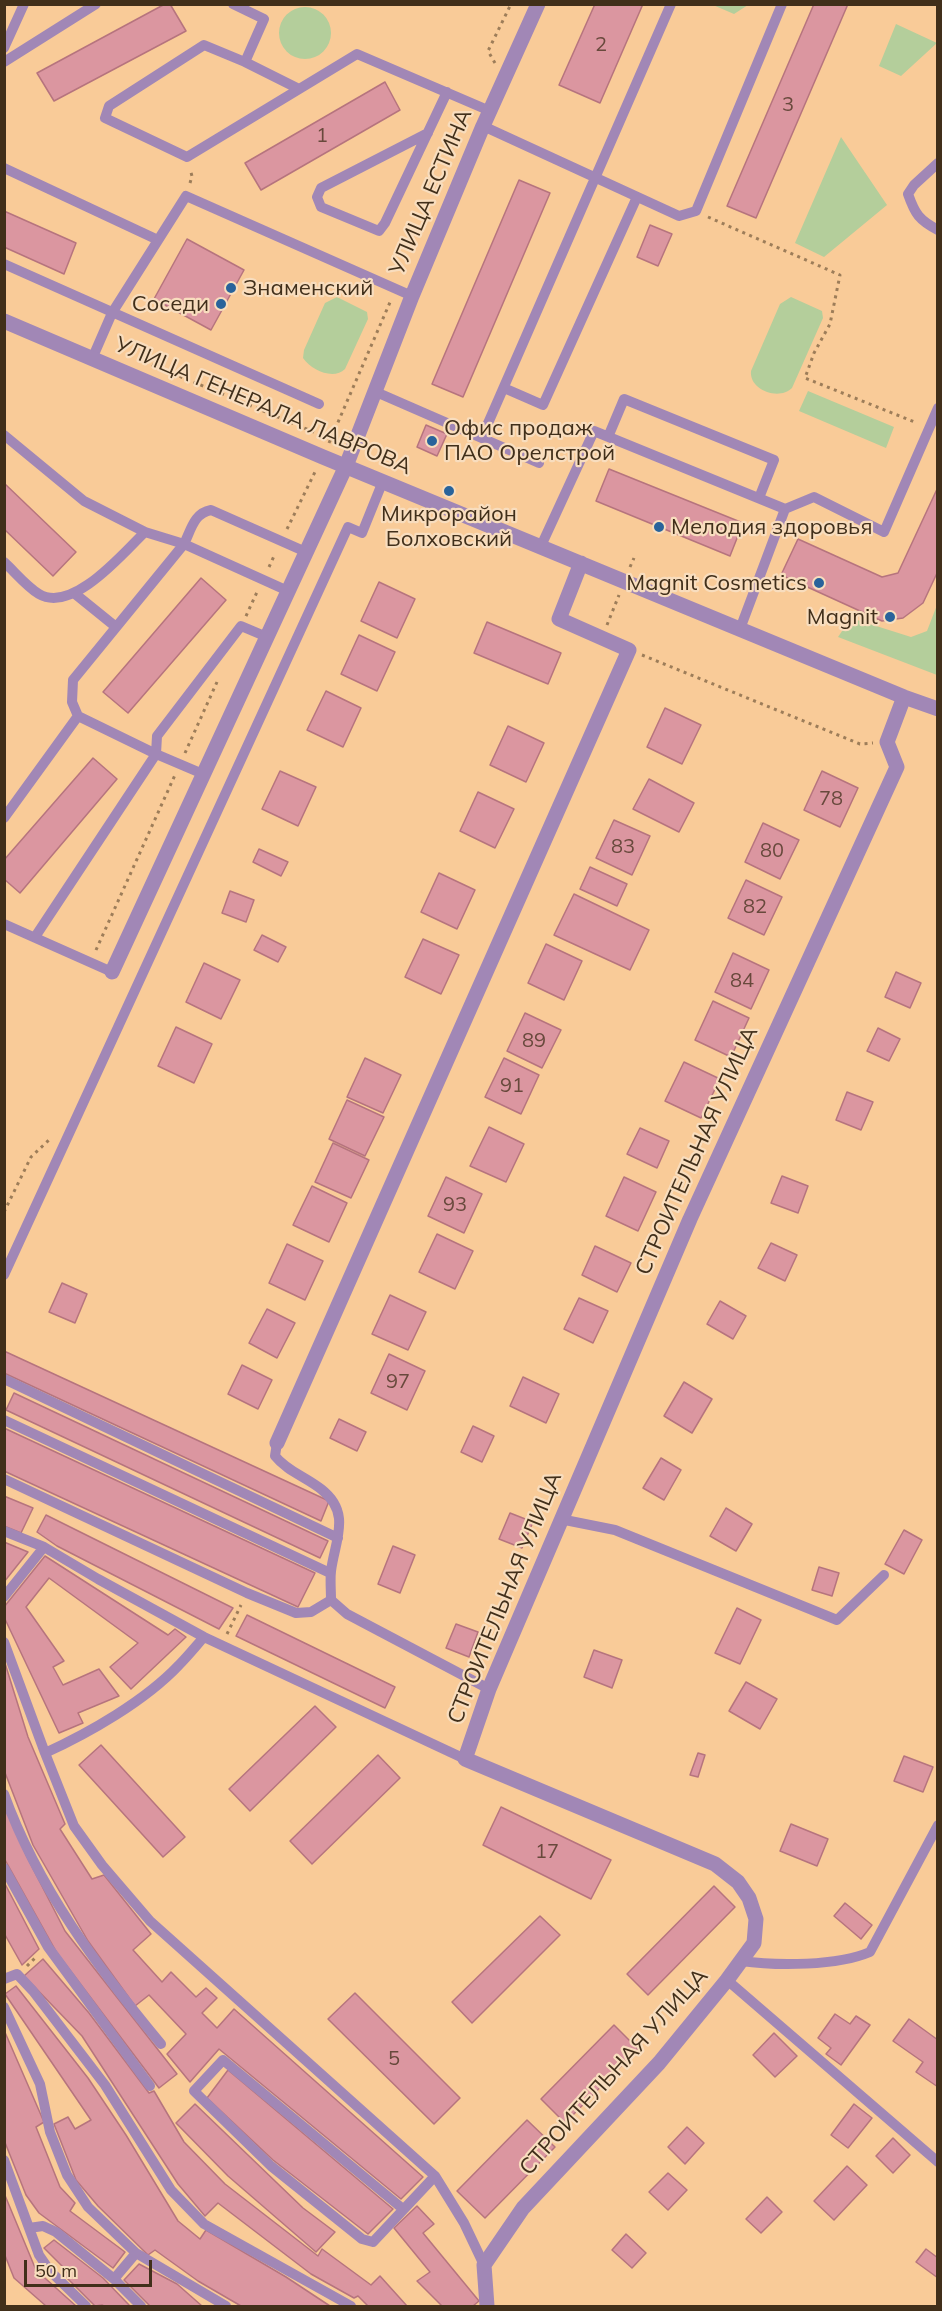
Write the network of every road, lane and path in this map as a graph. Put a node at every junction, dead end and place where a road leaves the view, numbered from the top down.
1 (24, 4) edge
2 (96, 4) edge
3 (233, 4) edge
4 (511, 4) edge
5 (538, 4) edge
6 (671, 4) edge
7 (782, 4) edge
8 (4, 48) edge
9 (4, 62) edge
10 (244, 63) junction
11 (495, 63) dead end
12 (299, 89) junction
13 (447, 92) junction
14 (490, 111) junction
15 (483, 126) junction
16 (428, 133) junction
17 (187, 157) junction
18 (938, 163) edge
19 (4, 168) edge
20 (594, 177) junction
21 (186, 196) junction
22 (637, 197) junction
23 (696, 211) junction
24 (938, 230) edge
25 (158, 240) junction
26 (4, 264) edge
27 (396, 289) junction
28 (412, 296) junction
29 (112, 313) junction
30 (4, 321) edge
31 (92, 359) junction
32 (143, 361) dead end
33 (504, 388) junction
34 (376, 392) junction
35 (319, 404) dead end
36 (938, 408) edge
37 (929, 429) junction
38 (4, 435) edge
39 (482, 437) junction
40 (608, 437) junction
41 (331, 440) junction
42 (353, 446) junction
43 (322, 456) junction
44 (539, 463) dead end
45 (346, 466) junction
46 (383, 482) junction
47 (759, 498) junction
48 (785, 509) junction
49 (145, 532) junction
50 (281, 540) junction
51 (184, 544) junction
52 (541, 546) junction
53 (306, 552) junction
54 (634, 558) dead end
55 (4, 562) edge
56 (581, 563) junction
57 (263, 580) junction
58 (625, 581) junction
59 (288, 591) junction
60 (74, 593) junction
61 (242, 626) junction
62 (116, 627) junction
63 (740, 629) junction
64 (267, 637) junction
65 (602, 638) junction
66 (629, 650) junction
67 (218, 679) dead end
68 (904, 697) junction
69 (938, 709) edge
70 (78, 716) junction
71 (887, 742) junction
72 (156, 754) junction
73 (180, 764) junction
74 (203, 774) junction
75 (6, 813) edge
76 (4, 924) edge
77 (35, 938) junction
78 (91, 962) junction
79 (112, 972) joint
80 (71, 1130) junction
81 (4, 1212) edge
82 (4, 1275) edge
83 (4, 1379) edge
84 (4, 1420) edge
85 (277, 1443) joint
86 (4, 1479) edge
87 (561, 1519) junction
88 (4, 1531) edge
89 (338, 1538) junction
90 (44, 1547) junction
91 (330, 1573) junction
92 (884, 1575) dead end
93 (247, 1593) junction
94 (4, 1597) edge
95 (331, 1600) junction
96 (204, 1637) junction
97 (4, 1642) edge
98 (222, 1645) junction
99 (489, 1689) junction
100 (45, 1753) junction
101 (465, 1759) junction
102 (4, 1794) edge
103 (938, 1825) edge
104 (4, 1868) edge
105 (48, 1947) junction
106 (741, 1961) junction
107 (16, 1974) junction
108 (4, 1980) edge
109 (727, 1980) junction
110 (4, 2007) edge
111 (161, 2044) dead end
112 (150, 2086) dead end
113 (4, 2160) edge
114 (938, 2162) edge
115 (435, 2176) junction
116 (404, 2209) junction
117 (29, 2228) junction
118 (136, 2253) junction
119 (484, 2265) junction
120 (114, 2279) junction
121 (86, 2307) edge
122 (141, 2307) edge
123 (226, 2307) edge
124 (351, 2307) edge
125 (487, 2307) edge

1 - 8 lane
2 - 9 lane
3 - 10 lane
4 - 11 path
5 - 14 street, УЛИЦА ЕСТИНА
6 - 20 lane
7 - 23 lane
10 - 12 lane
10 - 17 lane
12 - 13 lane
12 - 17 lane
13 - 14 lane
13 - 16 lane
14 - 15 street, УЛИЦА ЕСТИНА
15 - 20 lane
15 - 28 street, УЛИЦА ЕСТИНА
16 - 16 lane
17 - 21 path
18 - 24 lane
19 - 25 lane
20 - 22 lane
20 - 33 lane
21 - 25 lane
21 - 27 lane
22 - 23 lane
22 - 33 lane
23 - 37 path
25 - 29 lane
26 - 29 lane
27 - 28 lane
27 - 41 path
28 - 34 street, УЛИЦА ЕСТИНА
29 - 31 lane
29 - 35 lane
30 - 31 street, УЛИЦА ГЕНЕРАЛА ЛАВРОВА
31 - 43 street, УЛИЦА ГЕНЕРАЛА ЛАВРОВА
32 - 41 path
33 - 39 lane
34 - 39 lane
34 - 42 street, УЛИЦА ЕСТИНА
36 - 37 lane
37 - 48 lane
38 - 49 lane
39 - 44 lane
40 - 47 lane
40 - 47 lane
40 - 52 lane
41 - 42 path
41 - 43 path
42 - 45 street, УЛИЦА ЕСТИНА
43 - 45 street, УЛИЦА ГЕНЕРАЛА ЛАВРОВА
43 - 50 path
45 - 46 street, УЛИЦА ГЕНЕРАЛА ЛАВРОВА
45 - 53 street, УЛИЦА ЕСТИНА
46 - 52 street, УЛИЦА ГЕНЕРАЛА ЛАВРОВА
46 - 80 lane
47 - 48 lane
48 - 63 lane
49 - 51 lane
49 - 60 lane
50 - 51 lane
50 - 53 lane
50 - 57 path
51 - 57 lane
51 - 62 lane
52 - 56 street, УЛИЦА ГЕНЕРАЛА ЛАВРОВА
53 - 59 street, УЛИЦА ЕСТИНА
54 - 58 path
55 - 60 lane
56 - 58 street, УЛИЦА ГЕНЕРАЛА ЛАВРОВА
56 - 65 street
57 - 59 lane
57 - 61 path
58 - 63 street, УЛИЦА ГЕНЕРАЛА ЛАВРОВА
58 - 65 path
59 - 64 street, УЛИЦА ЕСТИНА
60 - 62 lane
61 - 64 lane
61 - 72 lane
62 - 70 lane
63 - 68 street, УЛИЦА ГЕНЕРАЛА ЛАВРОВА
64 - 74 street, УЛИЦА ЕСТИНА
65 - 66 street
66 - 71 path
66 - 85 street
67 - 73 path
68 - 69 street, УЛИЦА ГЕНЕРАЛА ЛАВРОВА
68 - 71 street
70 - 72 lane
70 - 75 lane
71 - 87 street, СТРОИТЕЛЬНАЯ УЛИЦА
72 - 73 lane
72 - 77 lane
73 - 74 lane
73 - 78 path
74 - 79 street, УЛИЦА ЕСТИНА
76 - 77 lane
77 - 78 lane
78 - 79 lane
80 - 81 path
80 - 82 lane
83 - 89 lane
84 - 91 lane
85 - 89 lane
86 - 93 lane
87 - 92 lane
87 - 99 street, СТРОИТЕЛЬНАЯ УЛИЦА
88 - 90 lane
89 - 91 lane
90 - 94 lane
90 - 96 lane
91 - 95 lane
93 - 95 lane
93 - 98 path
95 - 99 lane
96 - 98 lane
96 - 100 lane
97 - 100 lane
98 - 101 lane
99 - 101 street, СТРОИТЕЛЬНАЯ УЛИЦА
100 - 115 lane
101 - 106 street, СТРОИТЕЛЬНАЯ УЛИЦА
102 - 111 lane
103 - 106 lane
104 - 105 lane
105 - 107 path
105 - 112 lane
106 - 109 street, СТРОИТЕЛЬНАЯ УЛИЦА
107 - 108 lane
107 - 124 lane
109 - 114 lane
109 - 119 street, СТРОИТЕЛЬНАЯ УЛИЦА
110 - 118 lane
113 - 117 lane
115 - 116 lane
115 - 119 lane
116 - 116 lane
117 - 120 lane
117 - 121 lane
118 - 120 lane
118 - 123 lane
119 - 125 street
120 - 122 lane

